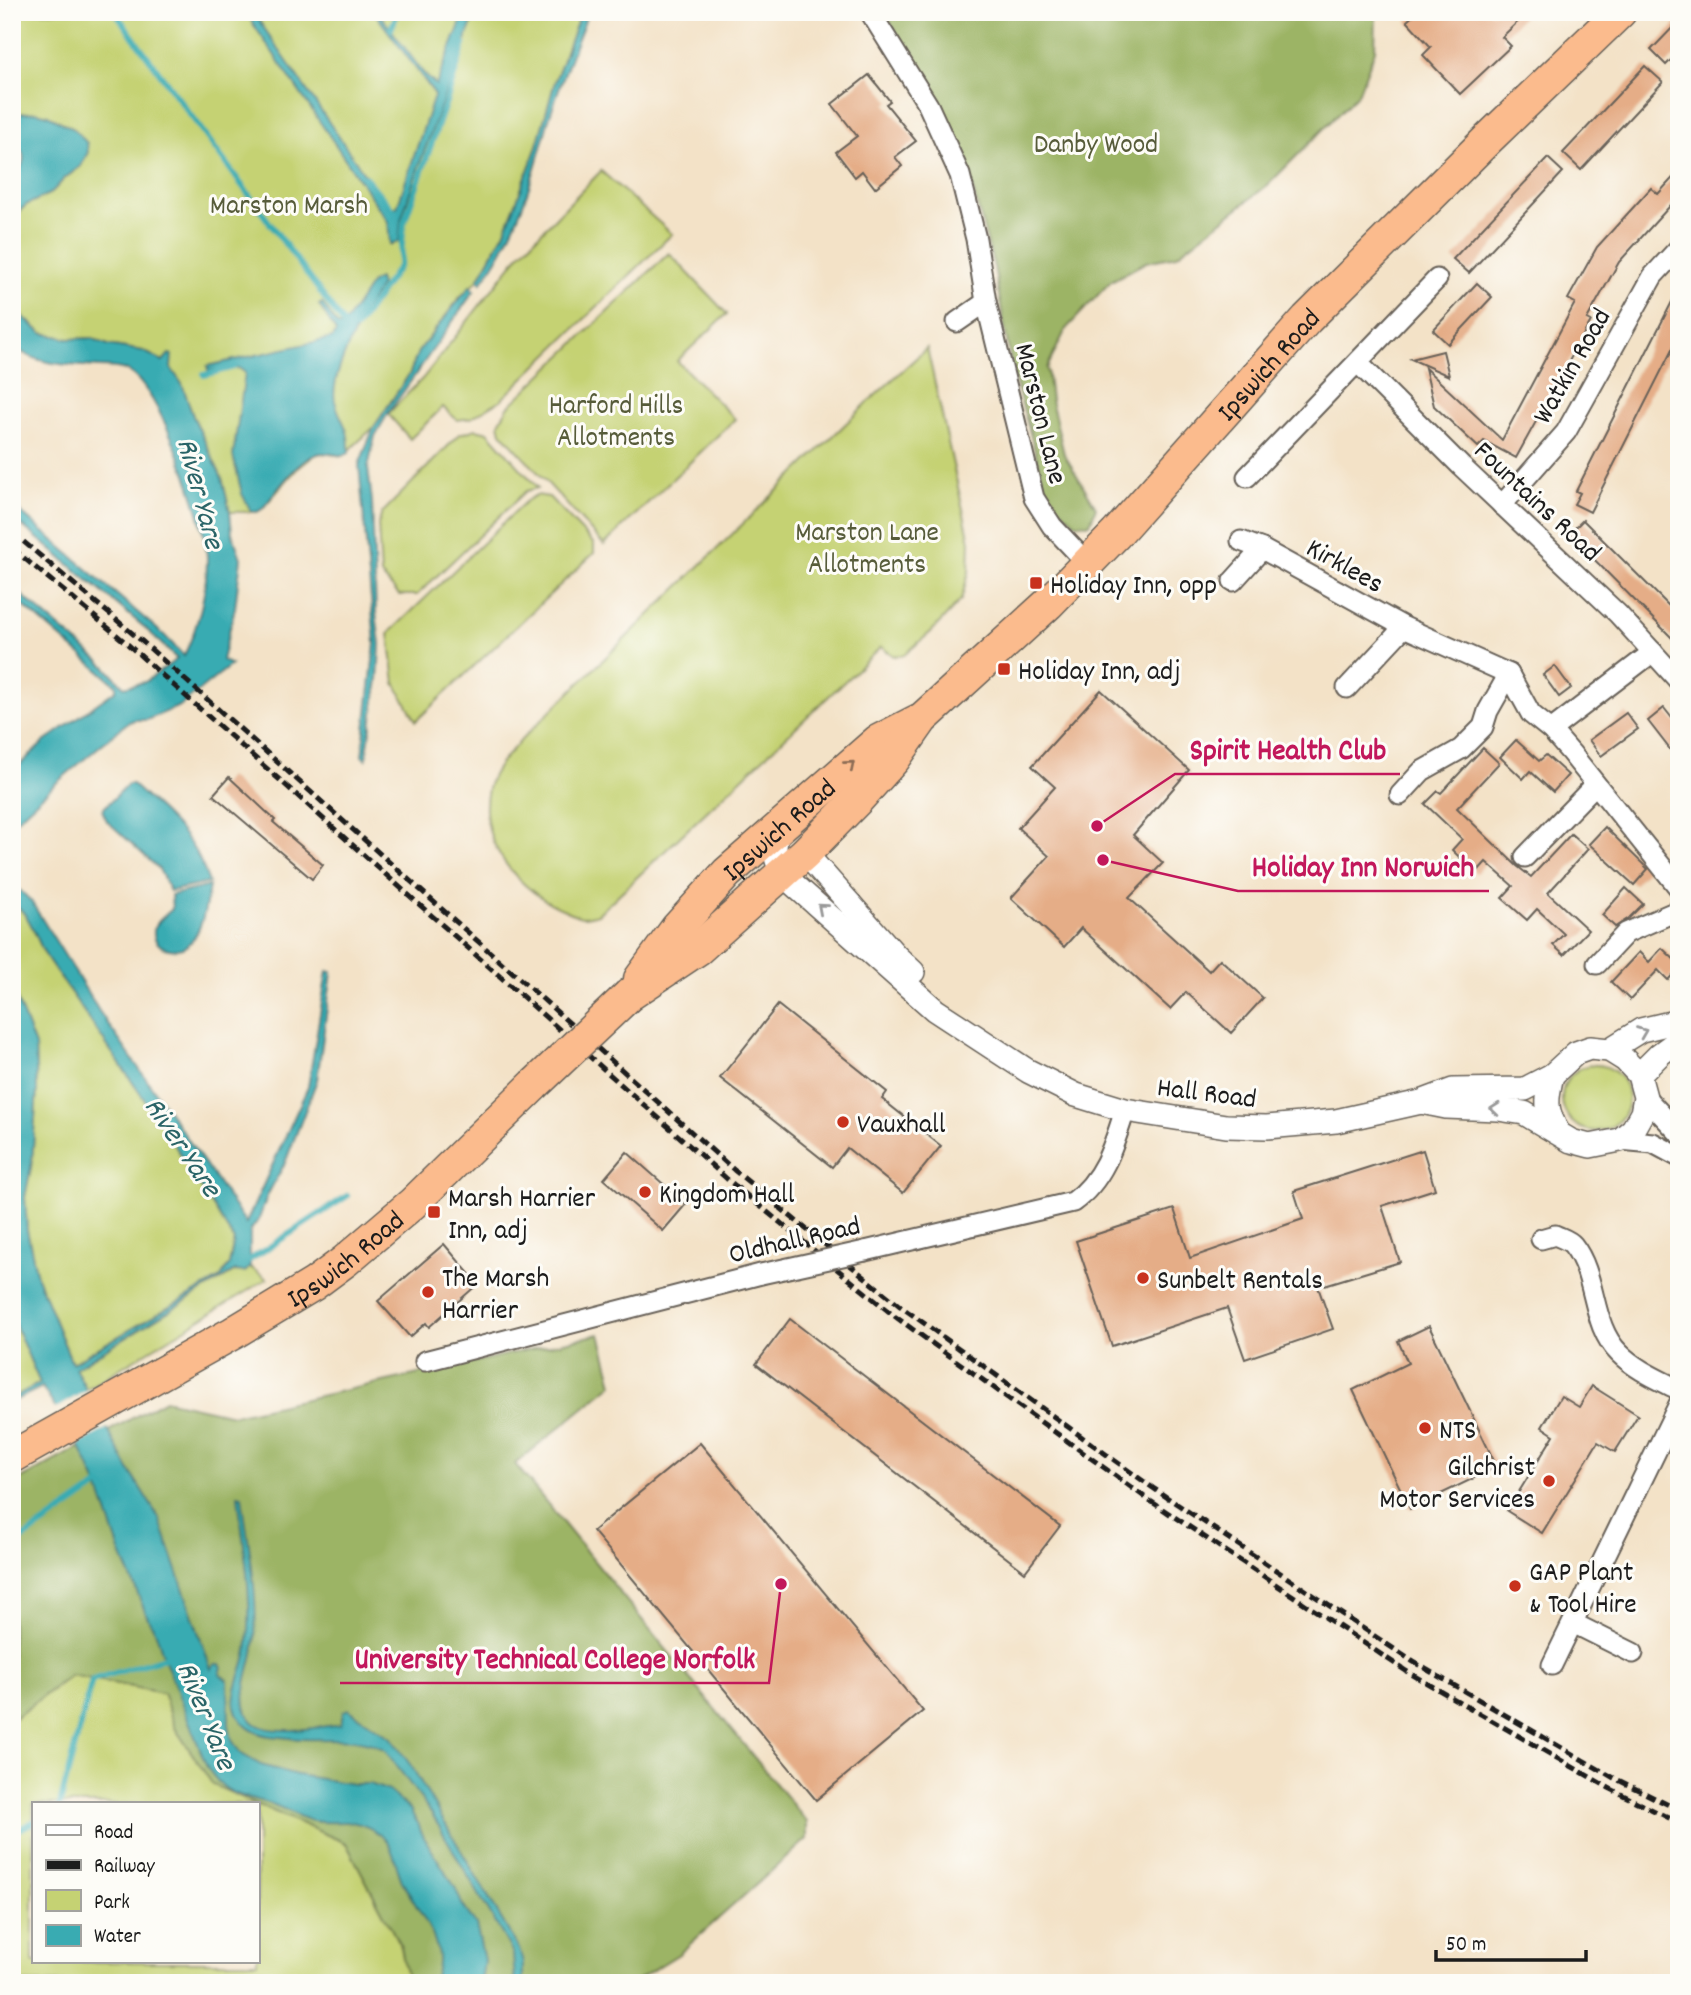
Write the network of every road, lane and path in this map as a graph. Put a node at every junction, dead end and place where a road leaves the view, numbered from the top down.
1 (870, 12) edge
2 (1620, 12) edge
3 (1679, 248) edge
4 (1437, 279) dead end
5 (986, 302) junction
6 (957, 322) dead end
7 (1358, 363) junction
8 (1247, 477) dead end
9 (1502, 505) junction
10 (1241, 541) dead end
11 (1262, 549) junction
12 (1087, 563) junction
13 (1233, 581) dead end
14 (1404, 627) junction
15 (1653, 652) junction
16 (1509, 674) junction
17 (1679, 681) edge
18 (1347, 688) dead end
19 (1551, 730) junction
20 (1595, 785) junction
21 (1400, 795) dead end
22 (785, 852) junction
23 (1525, 857) dead end
24 (1679, 888) edge
25 (1679, 910) edge
26 (1597, 964) dead end
27 (629, 995) junction
28 (1679, 1021) edge
29 (1679, 1040) edge
30 (1609, 1050) junction
31 (1552, 1075) junction
32 (1639, 1075) junction
33 (1645, 1097) junction
34 (1421, 1102) junction
35 (1125, 1110) junction
36 (1558, 1132) junction
37 (1679, 1133) edge
38 (1620, 1140) junction
39 (1679, 1157) edge
40 (1541, 1239) dead end
41 (425, 1361) dead end
42 (1679, 1390) edge
43 (1679, 1404) edge
44 (12, 1457) edge
45 (1573, 1623) junction
46 (1633, 1653) dead end
47 (1552, 1665) dead end

1 - 5 street, Marston Lane
2 - 12 highway, Ipswich Road
3 - 9 street, Watkin Road
4 - 7 street
5 - 6 street
5 - 12 street, Marston Lane
7 - 8 street
7 - 9 street, Fountains Road
9 - 15 street, Fountains Road
10 - 11 street, Kirklees
11 - 13 street, Kirklees
11 - 14 street, Kirklees
12 - 22 highway, Ipswich Road
14 - 16 street, Kirklees
14 - 18 street, Kirklees
15 - 17 street, Fountains Road
15 - 19 street
16 - 19 street
16 - 21 street
19 - 20 street
20 - 23 street
20 - 24 street
22 - 27 highway, Ipswich Road
22 - 27 highway, Ipswich Road
22 - 35 street, Hall Road
25 - 26 street
27 - 44 highway, Ipswich Road, bridge
30 -> 28 street, Hall Road
29 - 32 street
30 - 31 street, Hall Road
30 - 32 street
31 - 34 street, Hall Road
31 - 36 street
32 - 33 street
33 - 37 street
33 - 38 street
34 - 35 street, Hall Road
36 -> 34 street, Hall Road
35 - 41 street, Oldhall Road, bridge
36 - 38 street, Hall Road
38 - 39 street
40 - 42 street
43 - 45 street
45 - 46 street
45 - 47 street

